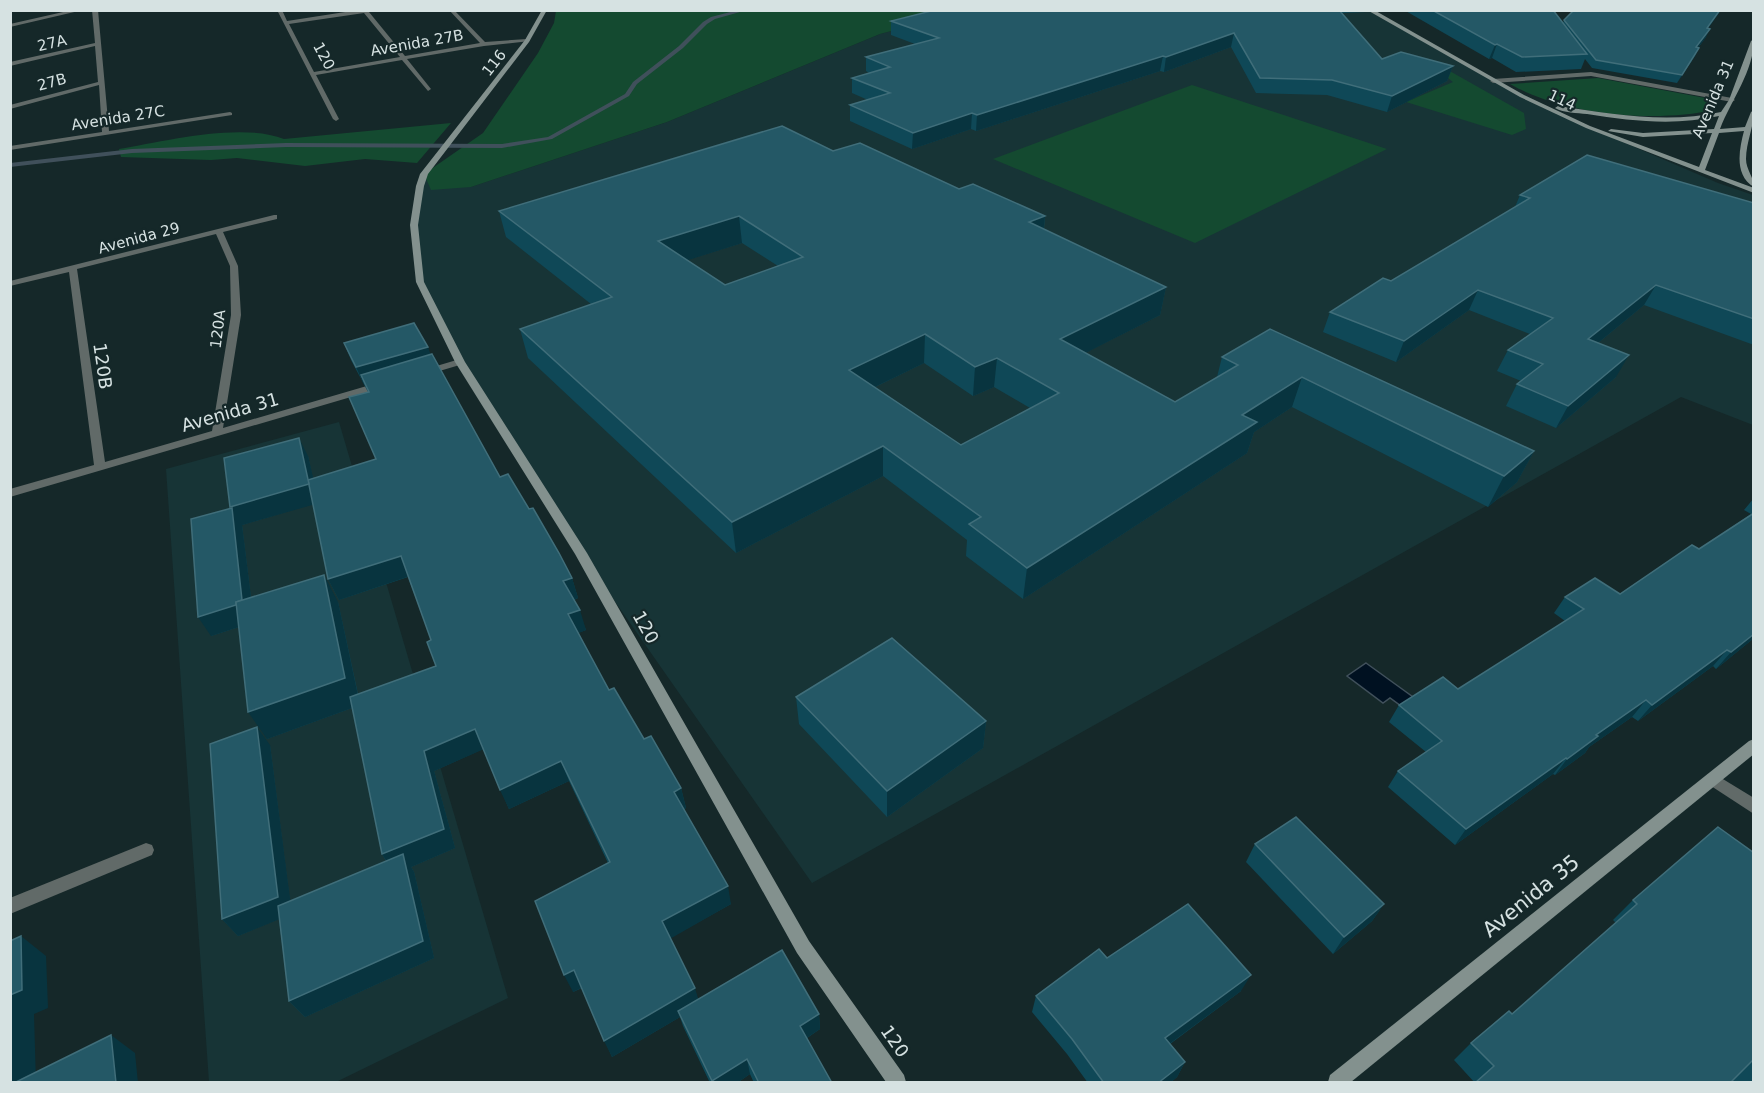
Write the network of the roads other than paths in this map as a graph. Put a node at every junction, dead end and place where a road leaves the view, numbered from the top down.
1 (81, 10) edge
2 (95, 10) edge
3 (279, 10) edge
4 (370, 10) edge
5 (451, 10) edge
6 (545, 10) edge
7 (1370, 10) edge
8 (365, 11) edge
9 (285, 23) junction
10 (10, 26) edge
11 (1754, 41) edge
12 (527, 42) junction
13 (98, 44) junction
14 (484, 44) junction
15 (402, 58) junction
16 (10, 64) edge
17 (1584, 65) edge
18 (312, 74) junction
19 (1591, 74) junction
20 (1493, 81) junction
21 (101, 83) junction
22 (428, 89) dead end
23 (1522, 96) junction
24 (1732, 100) junction
25 (10, 107) edge
26 (1754, 112) edge
27 (1723, 113) junction
28 (230, 114) dead end
29 (336, 119) dead end
30 (1670, 121) junction
31 (1588, 128) junction
32 (1747, 129) junction
33 (1716, 131) junction
34 (105, 134) junction
35 (1643, 135) junction
36 (1629, 143) junction
37 (10, 148) edge
38 (1701, 170) junction
39 (424, 174) joint
40 (1754, 185) edge
41 (1754, 191) edge
42 (274, 217) dead end
43 (219, 231) junction
44 (73, 269) junction
45 (10, 284) edge
46 (459, 362) junction
47 (416, 375) edge
48 (393, 381) edge
49 (217, 433) junction
50 (100, 467) junction
51 (10, 493) edge
52 (1754, 745) edge
53 (1713, 779) junction
54 (1754, 807) edge
55 (146, 849) dead end
56 (10, 906) edge
57 (897, 1080) edge
58 (1337, 1083) edge

1 - 10 street
2 - 13 street
3 - 9 street, 120
4 - 8 street
5 - 14 street
6 - 12 main road, 116
7 - 20 main road, 114
8 - 9 street
8 - 15 street
9 - 18 street, 120
11 - 24 main road, Avenida 31
12 - 14 street, Avenida 27B
12 - 39 main road, 116
13 - 16 street, 27A
13 - 21 street
14 - 15 street, Avenida 27B
15 - 18 street, Avenida 27B
15 - 22 street
17 - 19 street
18 - 29 street, 120
19 - 20 street
19 - 24 street
20 - 23 main road, 114
21 - 25 street, 27B
21 - 34 street
23 - 30 main road
23 - 31 main road, 114
24 - 27 main road, Avenida 31
26 - 32 main road
27 - 30 main road
27 - 33 main road, Avenida 31
28 - 34 street, Avenida 27C
30 - 31 main road
31 - 35 main road
31 - 36 main road, 114
32 - 33 main road
32 - 40 main road
33 - 35 main road
33 - 38 main road, Avenida 31
34 - 37 street, Avenida 27C
35 - 36 main road
36 - 38 main road, 114
38 - 41 main road, 114
39 - 46 main road, 120
42 - 43 street, Avenida 29
43 - 44 street, Avenida 29
43 - 49 street, 120A
44 - 45 street, Avenida 29
44 - 50 street, 120B
46 - 47 street
46 - 57 main road, 120
48 - 49 street, Avenida 31
49 - 50 street, Avenida 31
50 - 51 street, Avenida 31
52 - 53 main road, Avenida 35
53 - 54 street
53 - 58 main road, Avenida 35
55 - 56 street

